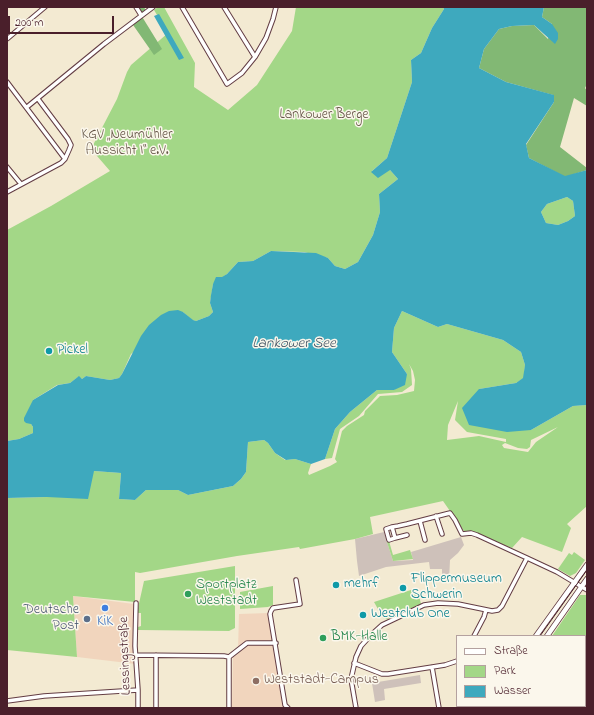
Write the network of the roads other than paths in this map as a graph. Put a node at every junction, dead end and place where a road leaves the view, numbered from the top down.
1 (45, 7) edge
2 (136, 7) edge
3 (153, 7) edge
4 (182, 7) edge
5 (224, 7) edge
6 (276, 7) edge
7 (141, 15) junction
8 (7, 39) edge
9 (255, 57) junction
10 (7, 82) edge
11 (38, 99) junction
12 (27, 107) junction
13 (65, 159) junction
14 (7, 167) edge
15 (21, 184) junction
16 (7, 192) edge
17 (436, 516) junction
18 (420, 521) junction
19 (392, 527) junction
20 (442, 534) dead end
21 (407, 536) dead end
22 (395, 538) junction
23 (425, 540) dead end
24 (527, 558) junction
25 (587, 565) edge
26 (587, 579) edge
27 (296, 580) dead end
28 (574, 583) junction
29 (581, 587) junction
30 (587, 590) edge
31 (136, 603) dead end
32 (486, 610) junction
33 (475, 635) edge
34 (537, 635) edge
35 (548, 635) edge
36 (276, 643) junction
37 (136, 655) junction
38 (156, 655) junction
39 (229, 657) junction
40 (456, 660) edge
41 (354, 663) junction
42 (432, 667) junction
43 (138, 690) junction
44 (7, 701) edge
45 (138, 708) edge
46 (156, 708) edge
47 (229, 708) edge
48 (288, 708) edge
49 (356, 708) edge
50 (439, 708) edge

1 - 8 street
2 - 7 street
3 - 7 street
4 - 9 street
5 - 9 street
6 - 9 street
7 - 11 street
10 - 12 street
11 - 12 street
11 - 13 street
12 - 13 street
13 - 15 street
14 - 15 street
15 - 16 street
17 - 18 street
17 - 20 street
17 - 24 street
18 - 19 street
18 - 23 street
19 - 22 street
19 - 22 street
21 - 22 street
24 - 28 street
24 - 32 street
25 - 28 street
26 - 29 street
27 - 36 street
28 - 29 street
28 - 34 street
29 - 30 street
29 - 35 street
31 - 37 street, Lessingstraße
32 - 33 street
32 - 41 street
36 - 39 street
36 - 48 street
37 - 38 street
37 - 43 street, Lessingstraße
38 - 39 street
38 - 46 street, Lessingstraße
39 - 47 street
40 - 42 street
41 - 42 street
41 - 49 street
42 - 50 street
43 - 44 street
43 - 45 street, Lessingstraße

